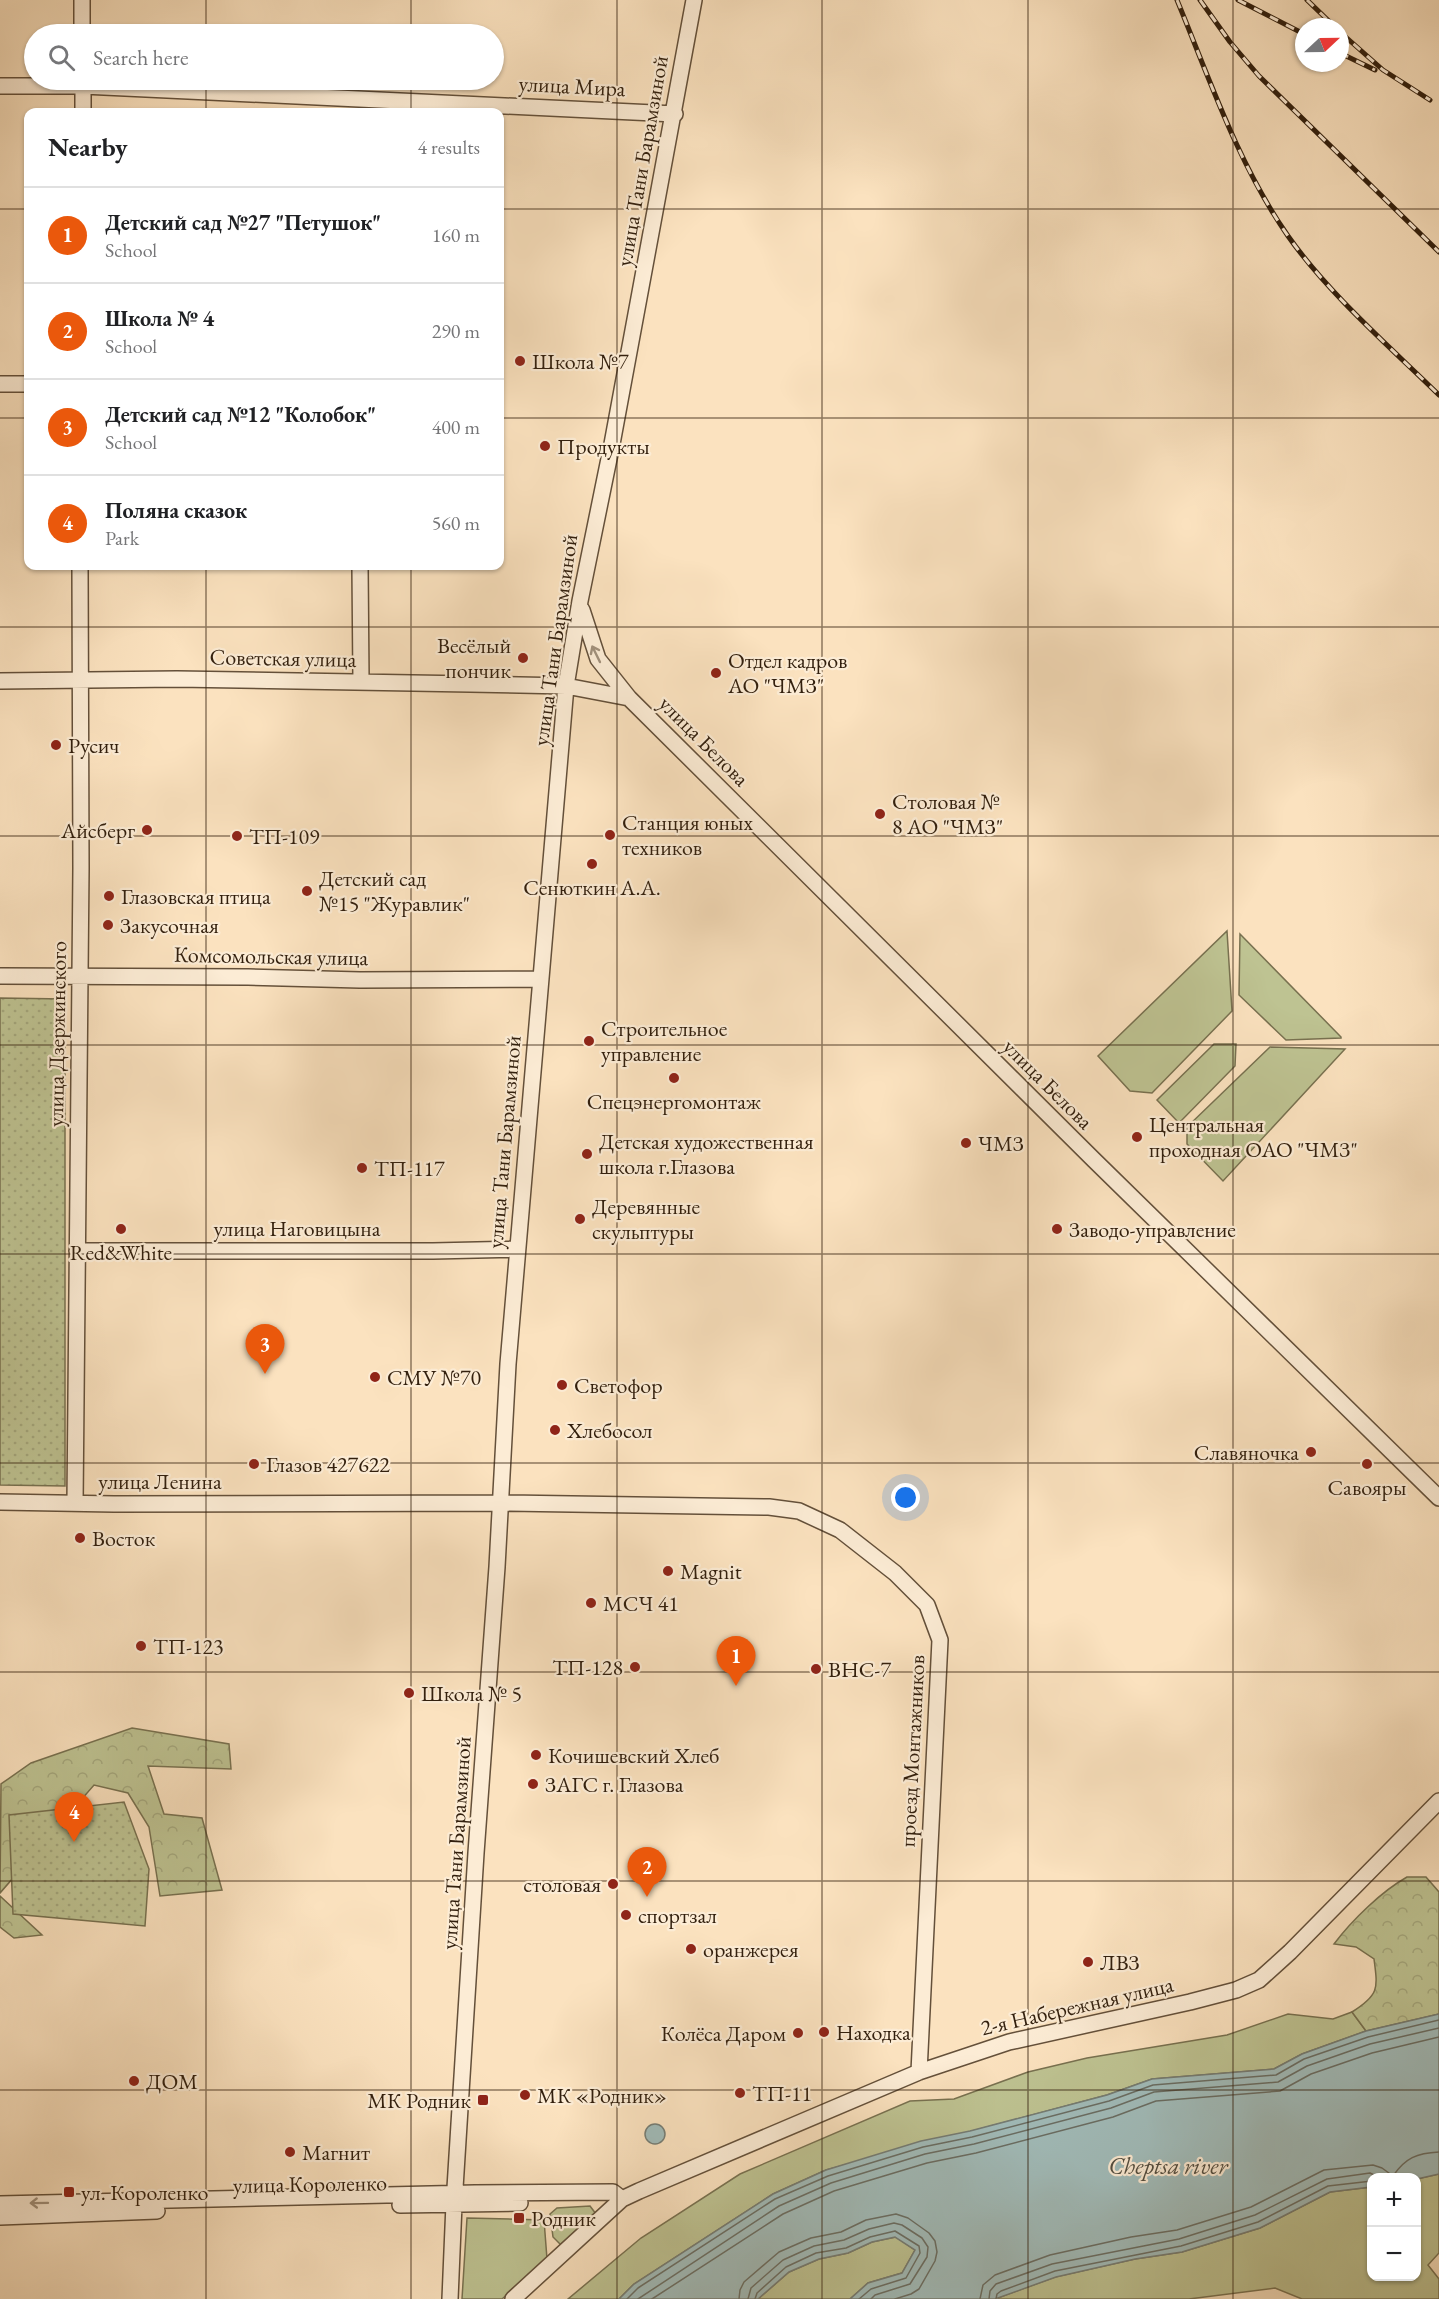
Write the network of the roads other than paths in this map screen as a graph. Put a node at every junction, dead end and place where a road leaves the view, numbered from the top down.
1 (82, 0) edge
2 (694, 0) edge
3 (82, 24) edge
4 (24, 85) edge
5 (0, 86) edge
6 (83, 90) edge
7 (166, 90) edge
8 (357, 106) edge
9 (83, 108) edge
10 (436, 108) edge
11 (504, 110) edge
12 (675, 114) junction
13 (0, 384) edge
14 (24, 384) edge
15 (80, 570) edge
16 (360, 570) edge
17 (580, 601) junction
18 (81, 679) junction
19 (0, 681) edge
20 (361, 681) junction
21 (566, 686) junction
22 (629, 698) junction
23 (0, 976) edge
24 (80, 976) junction
25 (541, 979) junction
26 (517, 1249) junction
27 (76, 1251) junction
28 (1439, 1498) edge
29 (0, 1502) edge
30 (75, 1503) junction
31 (501, 1503) junction
32 (1439, 1801) edge
33 (919, 2072) junction
34 (617, 2196) junction
35 (454, 2199) junction
36 (0, 2204) edge
37 (0, 2217) edge
38 (450, 2299) edge
39 (513, 2299) edge

1 - 3 street
2 - 12 street, улица Тани Барамзиной
4 - 5 street, улица Мира
6 - 9 street
7 - 8 street, улица Мира
8 - 10 street, улица Мира
11 - 12 street, улица Мира
12 - 17 street, улица Тани Барамзиной
13 - 14 street
15 - 18 street, улица Дзержинского
16 - 20 street
17 - 21 street, улица Тани Барамзиной
22 -> 17 street, улица Белова
18 - 19 street, Советская улица
18 - 20 street, Советская улица
18 - 24 street, улица Дзержинского
20 - 21 street, Советская улица
21 - 22 street, улица Белова
21 - 25 street, улица Тани Барамзиной
22 - 28 street, улица Белова
23 - 24 street, Комсомольская улица
24 - 25 street, Комсомольская улица
24 - 27 street, улица Дзержинского
25 - 26 street, улица Тани Барамзиной
26 - 27 street, улица Наговицына
26 - 31 street, улица Тани Барамзиной
27 - 30 street, улица Дзержинского
29 - 30 street, улица Ленина
30 - 31 street, улица Ленина
31 - 33 street, проезд Монтажников
31 - 35 street, улица Тани Барамзиной
32 - 33 street, 2-я Набережная улица
33 - 34 street, 2-я Набережная улица
34 - 35 street, улица Короленко
34 - 35 street, улица Короленко
34 - 39 street
35 -> 36 street, улица Короленко
35 - 37 street, улица Короленко
35 - 38 street, улица Тани Барамзиной

